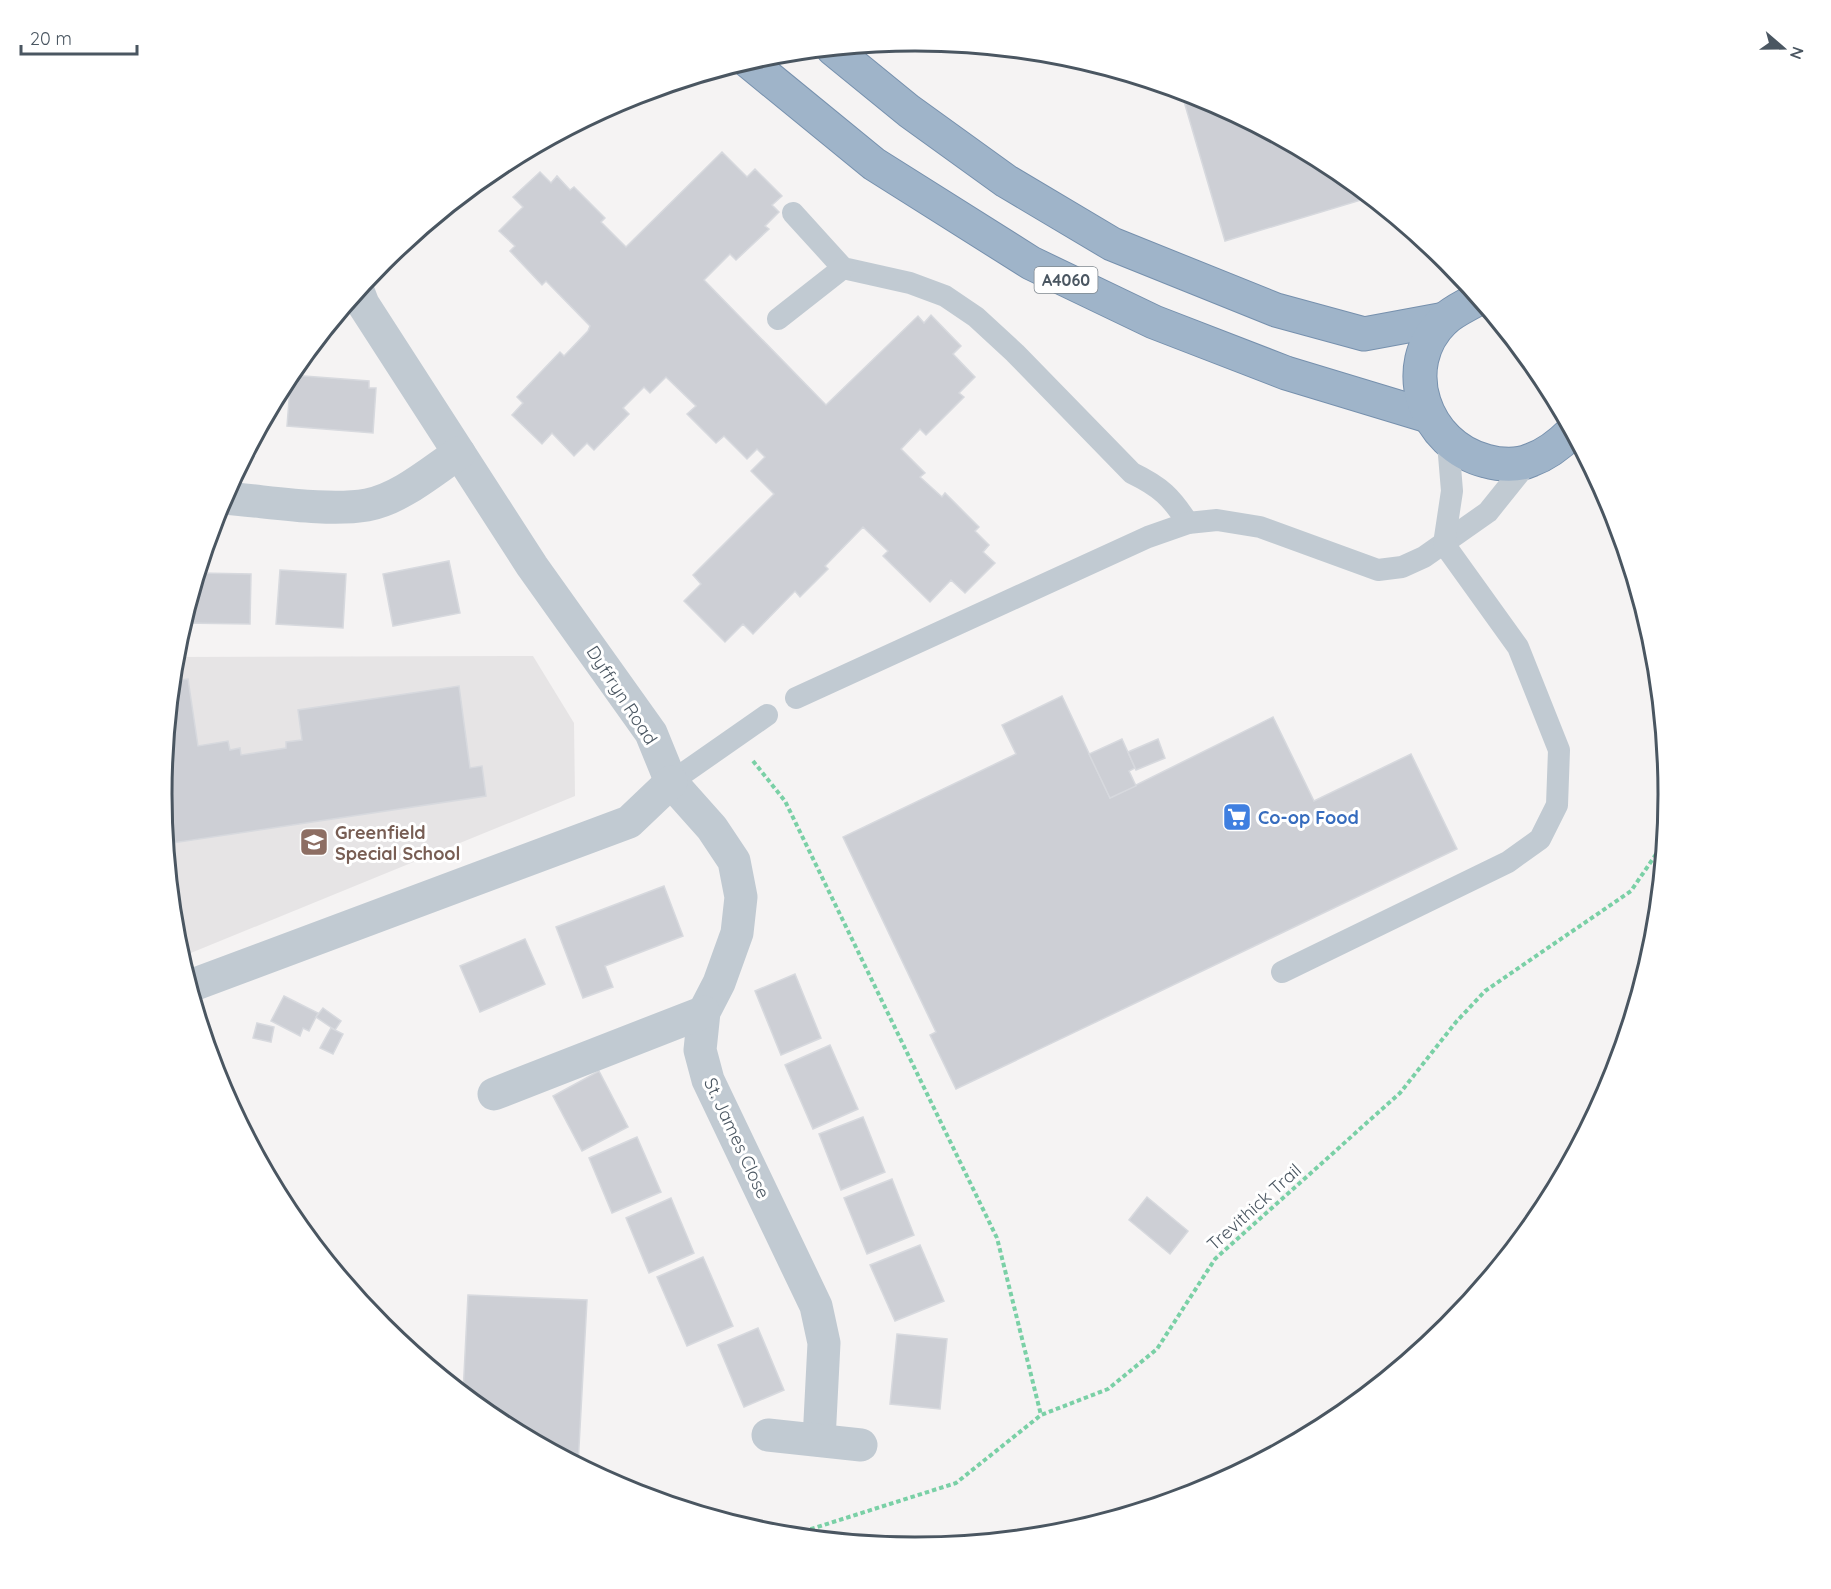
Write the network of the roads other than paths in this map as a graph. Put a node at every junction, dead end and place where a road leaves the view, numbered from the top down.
1 (841, 55) edge
2 (757, 68) edge
3 (793, 213) dead end
4 (843, 268) junction
5 (361, 299) edge
6 (1472, 302) edge
7 (778, 319) dead end
8 (1444, 319) junction
9 (1428, 416) junction
10 (1448, 443) junction
11 (1559, 447) edge
12 (459, 453) junction
13 (234, 499) edge
14 (1188, 523) junction
15 (1444, 544) junction
16 (796, 698) dead end
17 (767, 715) dead end
18 (671, 782) junction
19 (1282, 972) dead end
20 (196, 983) edge
21 (704, 1012) junction
22 (494, 1095) dead end
23 (768, 1435) dead end
24 (819, 1440) junction
25 (861, 1445) dead end

1 - 8 highway
2 - 9 highway, A4060
3 - 4 lane
4 - 7 lane
4 - 14 lane
5 - 12 street, Dyffryn Road
6 - 8 highway
8 - 9 highway
9 - 10 highway
10 - 11 highway
10 - 15 lane
11 - 15 lane
12 - 13 street
12 - 18 street, Dyffryn Road
14 - 15 lane
14 - 16 lane
15 - 19 lane
17 - 18 lane
18 - 20 street
18 - 21 street, St. James Close
21 - 22 street
21 - 24 street, St. James Close
23 - 24 street
24 - 25 street

